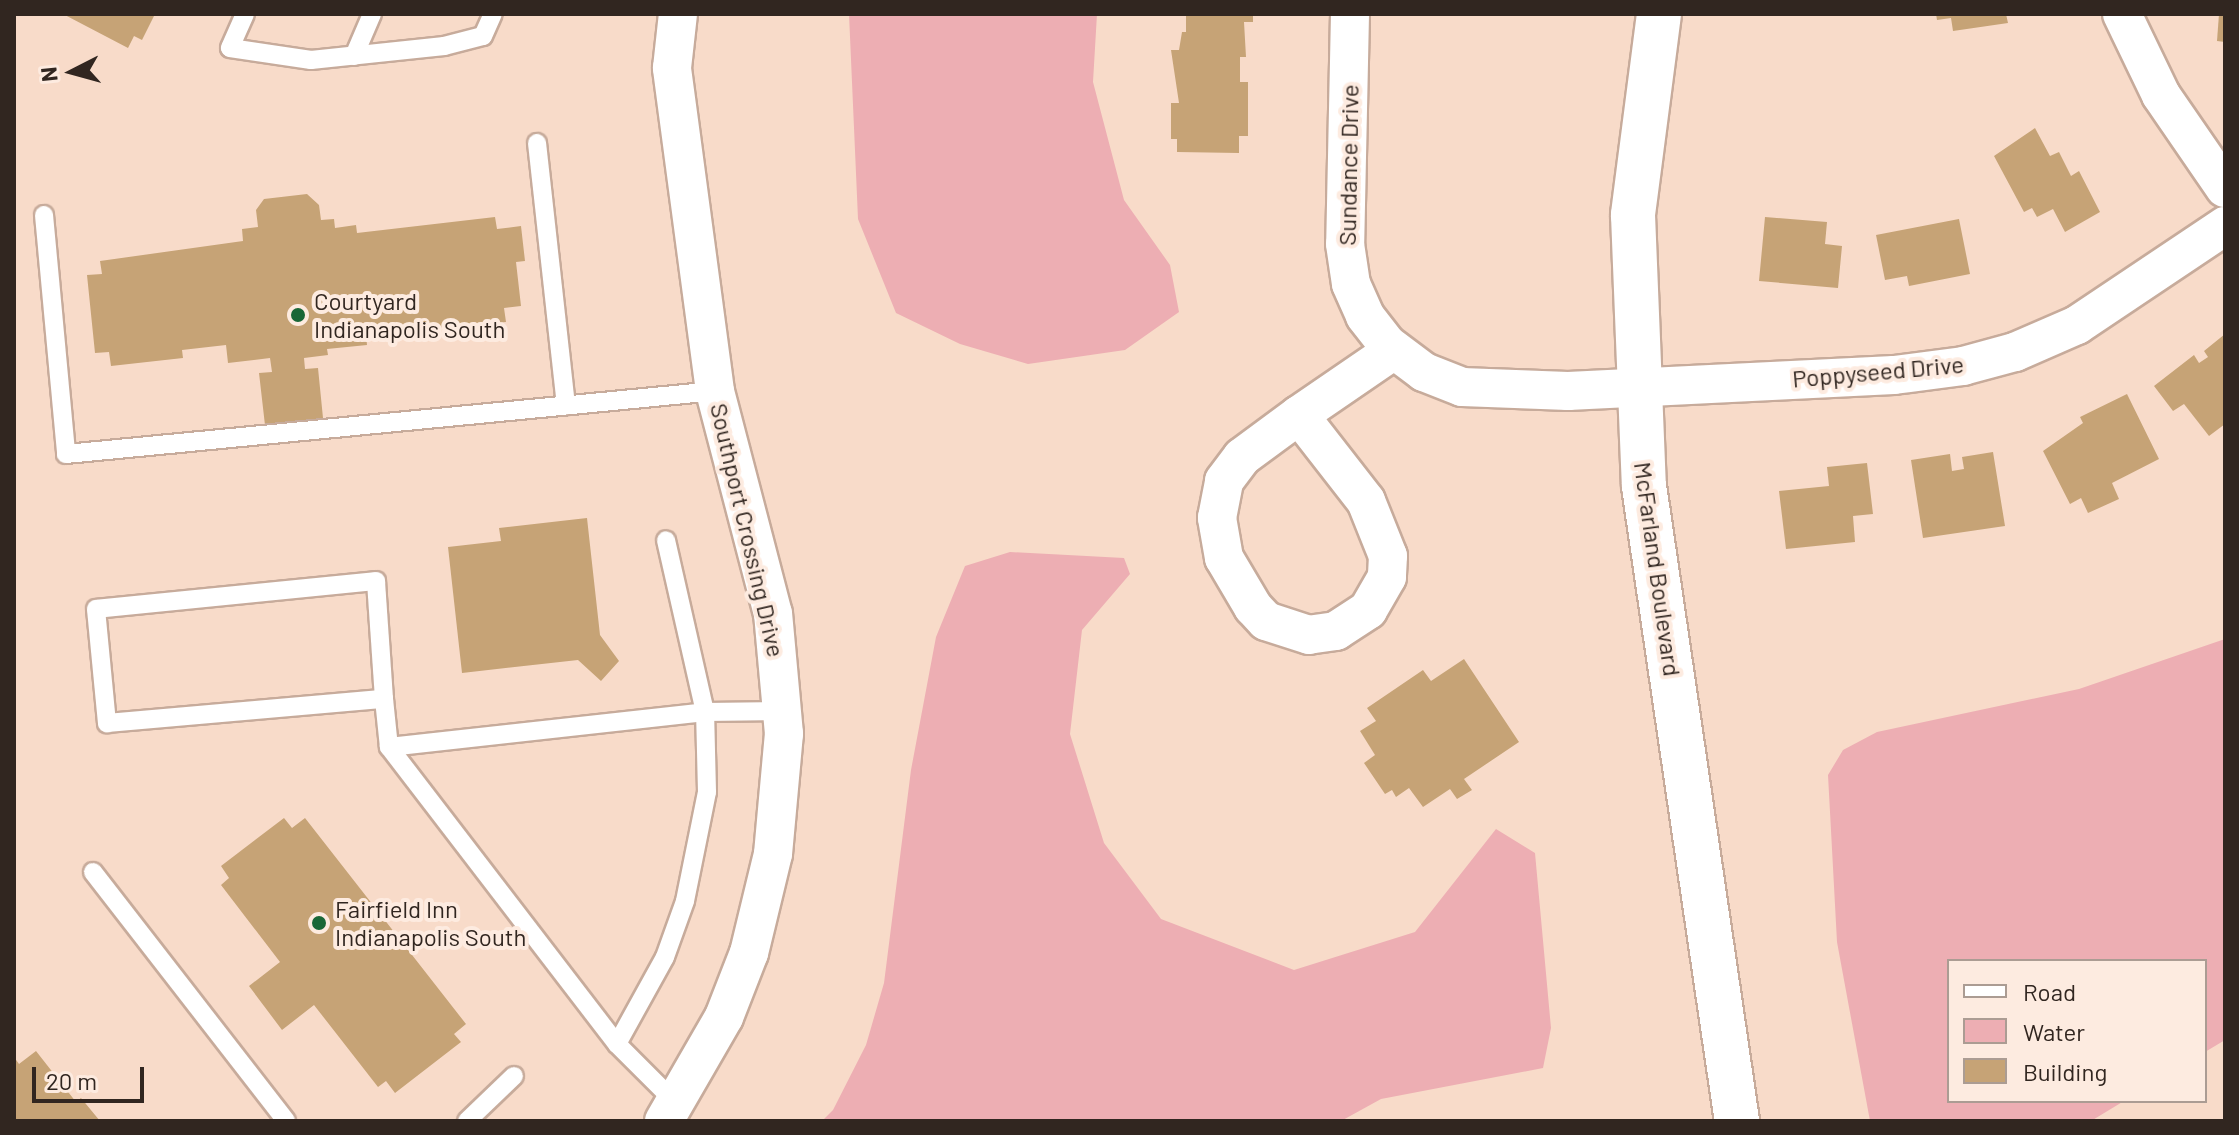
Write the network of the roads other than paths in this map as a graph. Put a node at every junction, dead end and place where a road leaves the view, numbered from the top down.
1 (245, 14) edge
2 (372, 14) edge
3 (493, 14) edge
4 (678, 14) edge
5 (1350, 14) edge
6 (1659, 14) edge
7 (2122, 14) edge
8 (354, 56) junction
9 (537, 143) dead end
10 (2225, 188) edge
11 (44, 215) dead end
12 (2225, 226) edge
13 (1394, 350) junction
14 (1638, 387) junction
15 (715, 391) junction
16 (566, 405) junction
17 (1299, 415) junction
18 (666, 540) dead end
19 (384, 699) junction
20 (783, 711) junction
21 (705, 712) junction
22 (389, 747) junction
23 (93, 872) dead end
24 (617, 1044) junction
25 (514, 1076) dead end
26 (670, 1112) edge
27 (286, 1121) edge
28 (467, 1121) edge
29 (1737, 1121) edge

1 - 8 lane
2 - 8 lane
3 - 8 lane
4 - 15 street, Southport Crossing Drive
5 - 13 street, Sundance Drive
6 - 14 street, McFarland Boulevard
7 - 10 street
9 - 16 lane
11 - 16 lane
12 - 14 street, Poppyseed Drive
13 - 14 street, Sundance Drive
13 - 17 street
14 - 29 street, McFarland Boulevard
15 - 16 lane
15 - 20 street, Southport Crossing Drive
17 - 17 street
18 - 21 lane
19 - 19 lane
19 - 22 lane
20 - 21 lane
20 - 26 street, Southport Crossing Drive
21 - 22 lane
21 - 24 lane
22 - 24 lane
23 - 27 lane
24 - 26 lane
25 - 28 lane

